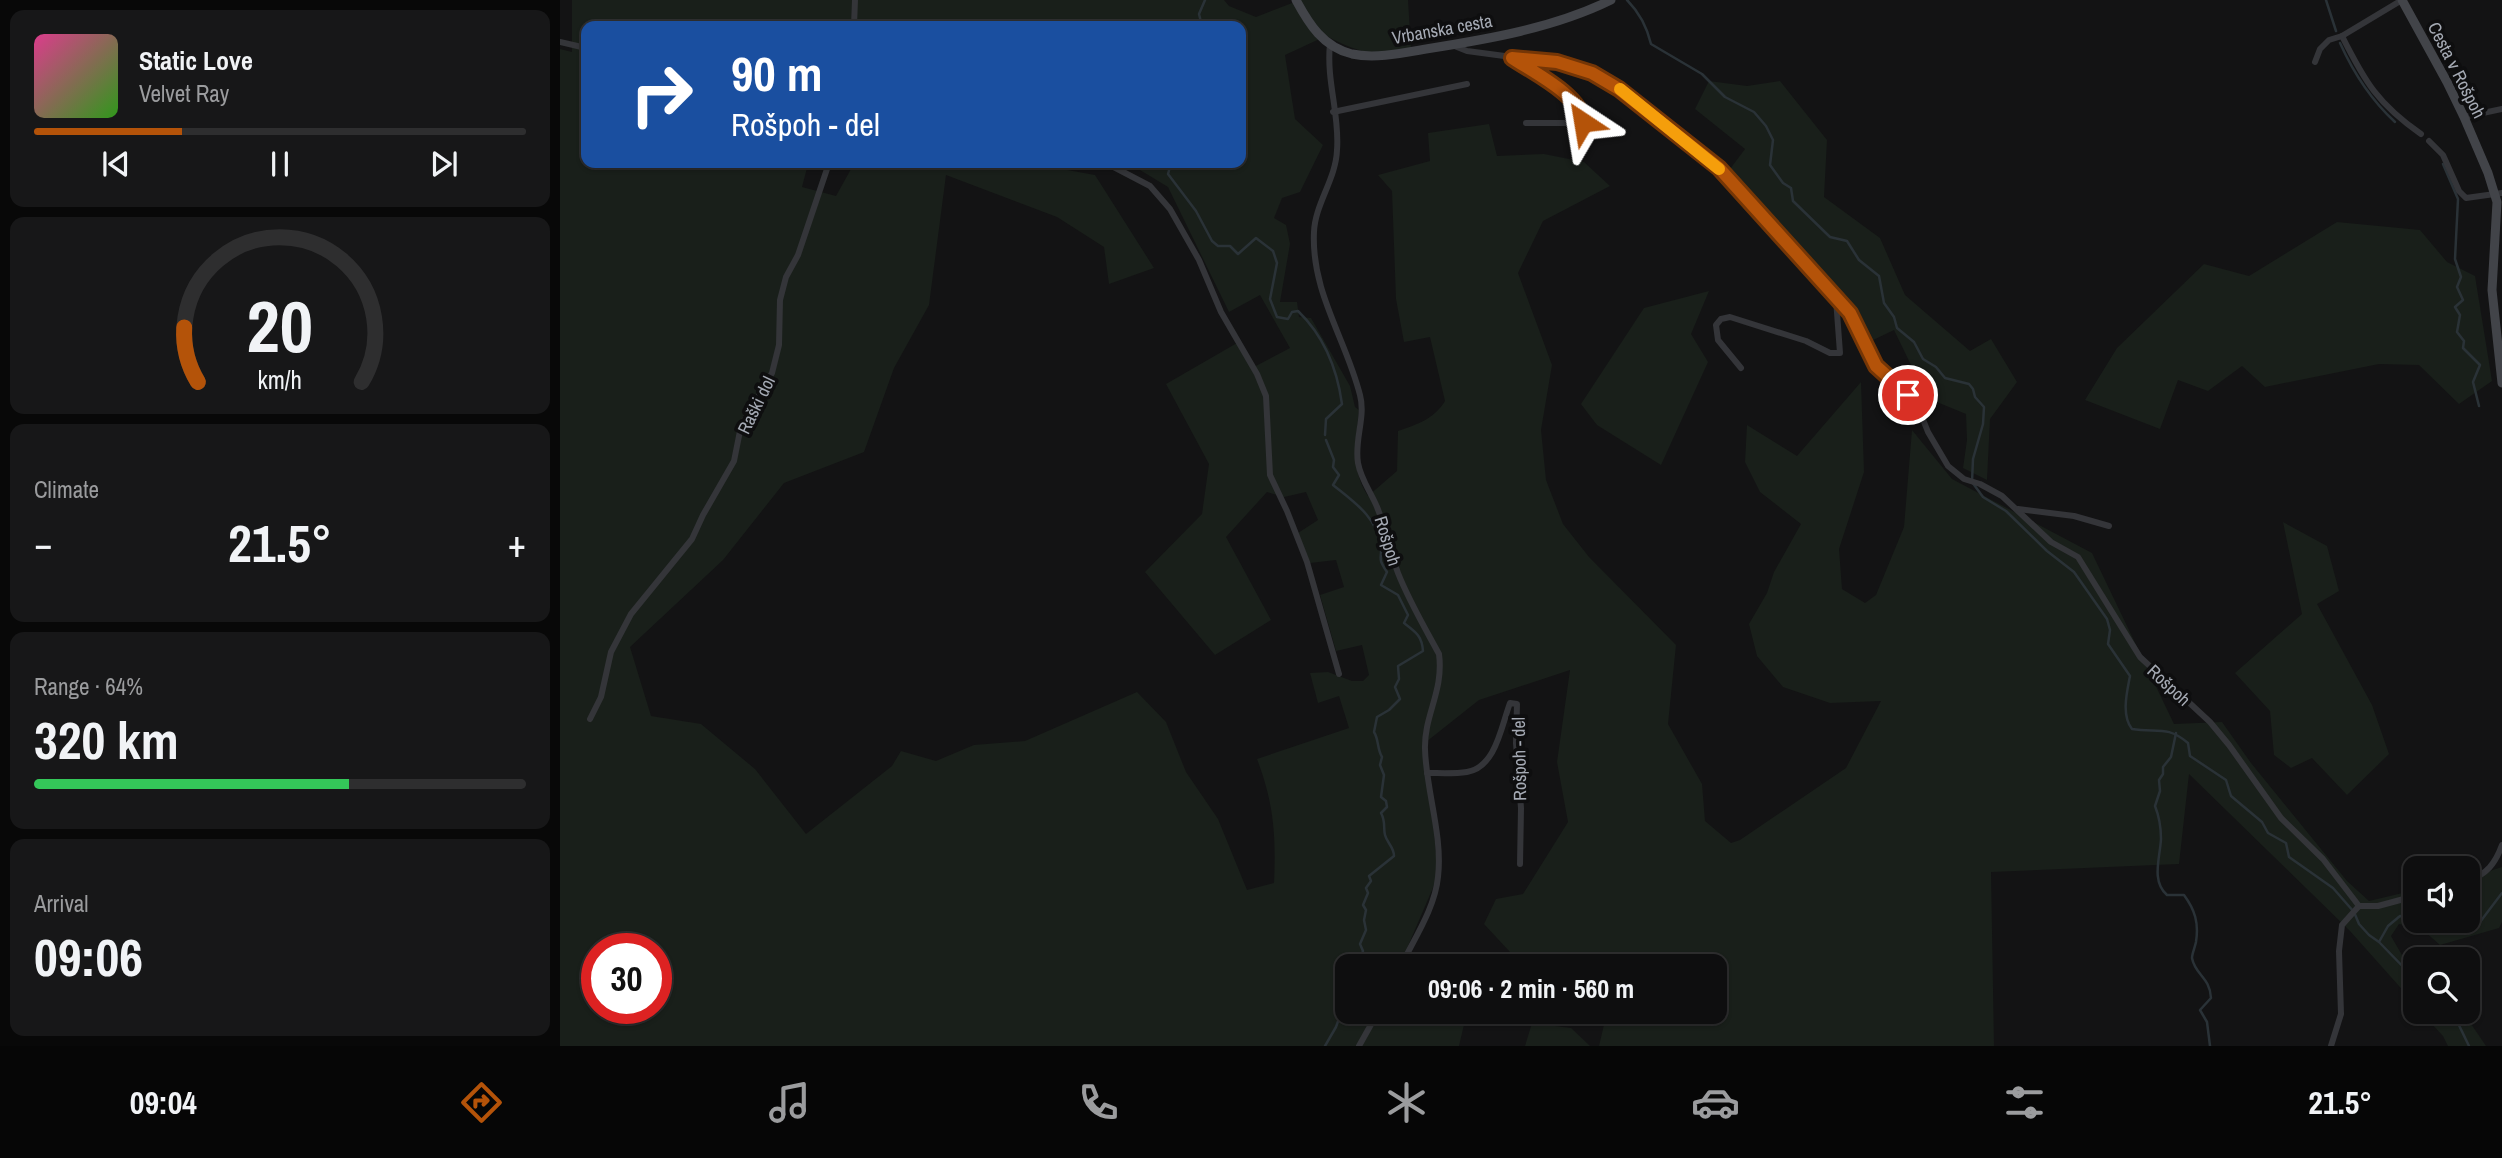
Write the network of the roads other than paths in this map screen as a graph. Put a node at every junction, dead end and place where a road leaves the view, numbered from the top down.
1 (855, 0) edge
2 (1296, 0) edge
3 (1611, 0) edge
4 (2402, 0) edge
5 (854, 21) edge
6 (2342, 36) junction
7 (560, 42) edge
8 (1330, 44) junction
9 (1452, 45) junction
10 (581, 47) edge
11 (1512, 58) junction
12 (2315, 62) dead end
13 (1467, 84) dead end
14 (2502, 109) edge
15 (1333, 111) junction
16 (2464, 117) junction
17 (1526, 123) dead end
18 (2421, 134) dead end
19 (2429, 141) dead end
20 (827, 168) edge
21 (1116, 168) edge
22 (2498, 194) edge
23 (1836, 299) junction
24 (1741, 368) dead end
25 (2502, 383) edge
26 (2016, 509) junction
27 (2109, 526) dead end
28 (1339, 674) dead end
29 (590, 719) dead end
30 (1427, 773) junction
31 (2502, 845) edge
32 (1520, 864) dead end
33 (2480, 877) edge
34 (2403, 899) edge
35 (2357, 907) junction
36 (1407, 954) edge
37 (1371, 1024) edge
38 (1359, 1046) edge
39 (2331, 1046) edge

1 - 5 street
2 - 8 street
3 - 9 street, Vrbanska cesta
4 - 6 street, Cesta v Rošpoh
4 - 16 street, Cesta v Rošpoh
6 - 12 street, Cesta v Rošpoh
6 - 18 street
7 - 10 street
8 - 9 street, Vrbanska cesta
8 - 15 street, Rošpoh
9 - 11 street
11 - 17 street
11 - 23 street
13 - 15 street
14 - 16 street
15 - 30 street, Rošpoh
16 - 22 street, Cesta v Rošpoh
19 - 22 street
20 - 29 street, Raški dol
21 - 28 street
22 - 25 street, Cesta v Rošpoh
23 - 24 street
23 - 26 street, Rošpoh
26 - 27 street
26 - 35 street, Rošpoh
30 - 32 street, Rošpoh - del
30 - 36 street, Rošpoh
31 - 33 street
34 - 35 street
35 - 39 street
37 - 38 street

